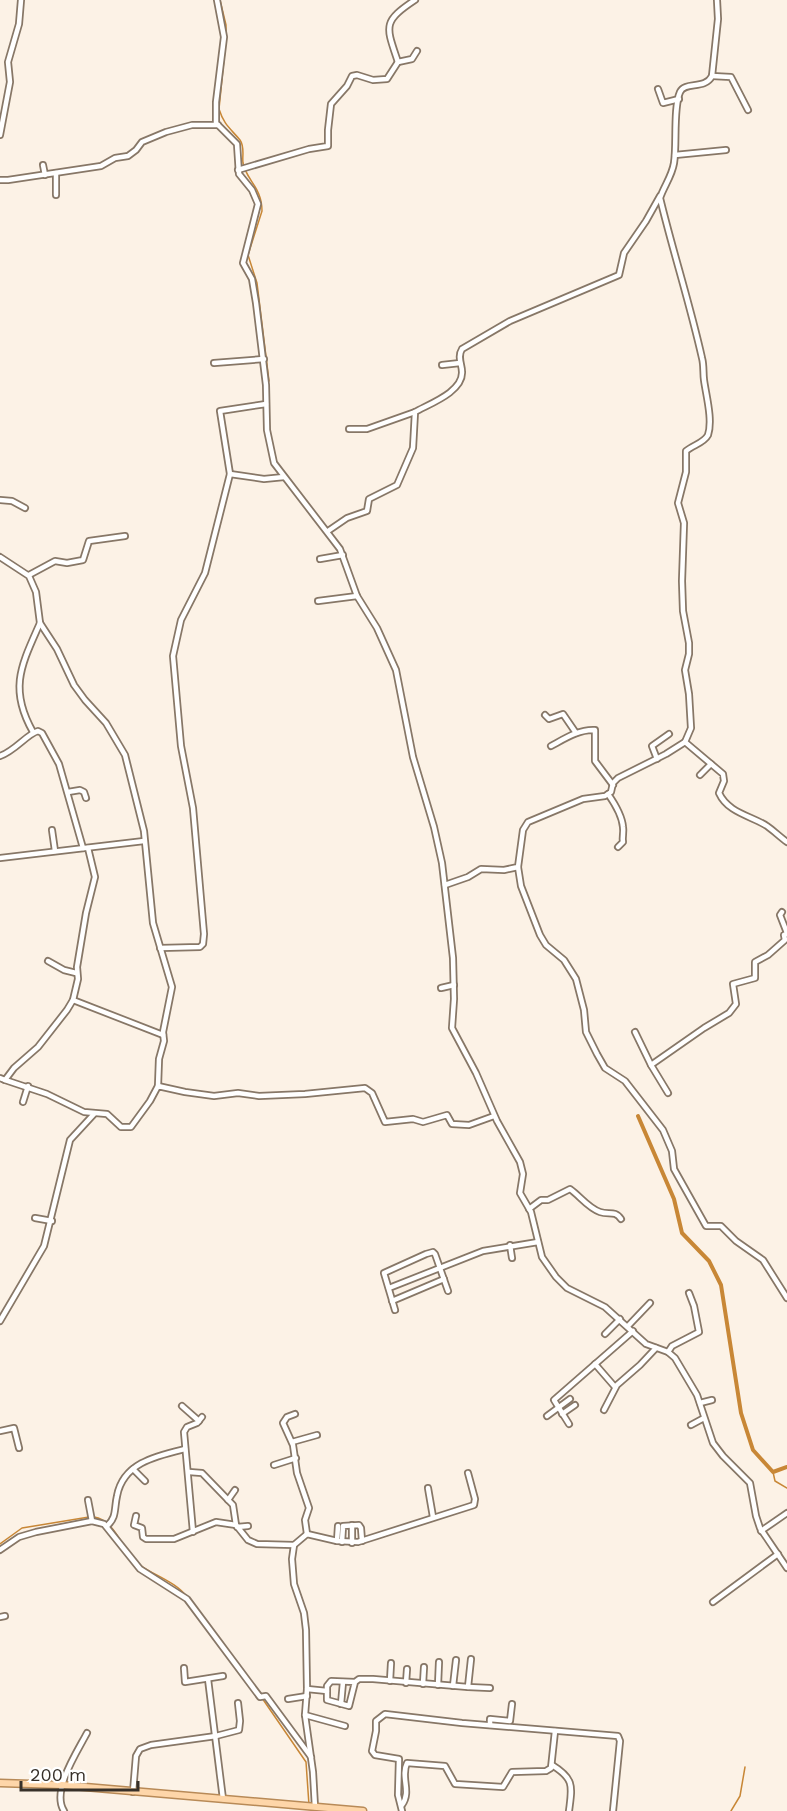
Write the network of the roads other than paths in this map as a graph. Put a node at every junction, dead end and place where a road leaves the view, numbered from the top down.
1 (21, 0) edge
2 (217, 0) edge
3 (415, 0) edge
4 (717, 0) edge
5 (417, 51) dead end
6 (398, 62) junction
7 (712, 76) junction
8 (658, 89) dead end
9 (679, 99) junction
10 (748, 110) dead end
11 (2, 115) edge
12 (218, 125) junction
13 (0, 135) edge
14 (726, 150) dead end
15 (675, 155) junction
16 (43, 165) dead end
17 (239, 169) junction
18 (56, 173) junction
19 (45, 174) junction
20 (0, 180) edge
21 (56, 195) dead end
22 (660, 196) junction
23 (264, 359) junction
24 (214, 363) dead end
25 (460, 363) junction
26 (442, 365) dead end
27 (266, 404) junction
28 (416, 412) junction
29 (350, 429) dead end
30 (230, 474) junction
31 (284, 477) junction
32 (0, 501) edge
33 (25, 508) dead end
34 (328, 531) junction
35 (125, 536) dead end
36 (344, 555) junction
37 (0, 557) edge
38 (320, 559) dead end
39 (29, 575) junction
40 (357, 596) junction
41 (318, 601) dead end
42 (40, 623) junction
43 (545, 715) dead end
44 (33, 732) junction
45 (576, 734) junction
46 (669, 734) dead end
47 (685, 742) junction
48 (550, 746) dead end
49 (0, 756) edge
50 (657, 759) junction
51 (711, 764) junction
52 (700, 775) dead end
53 (613, 785) junction
54 (68, 792) junction
55 (608, 794) junction
56 (86, 798) dead end
57 (52, 830) dead end
58 (144, 841) junction
59 (787, 842) edge
60 (618, 847) dead end
61 (86, 848) junction
62 (55, 851) junction
63 (0, 858) edge
64 (518, 867) junction
65 (445, 885) junction
66 (782, 912) dead end
67 (787, 933) edge
68 (160, 948) junction
69 (48, 961) dead end
70 (76, 973) junction
71 (454, 985) junction
72 (441, 988) dead end
73 (73, 1000) junction
74 (635, 1032) dead end
75 (163, 1035) junction
76 (651, 1065) junction
77 (3, 1079) edge
78 (28, 1086) junction
79 (158, 1086) junction
80 (668, 1093) dead end
81 (23, 1102) dead end
82 (94, 1114) junction
83 (494, 1116) junction
84 (529, 1209) junction
85 (35, 1218) dead end
86 (621, 1220) dead end
87 (52, 1221) junction
88 (538, 1242) junction
89 (510, 1245) junction
90 (483, 1251) junction
91 (512, 1258) dead end
92 (485, 1259) dead end
93 (440, 1266) junction
94 (444, 1279) junction
95 (388, 1288) junction
96 (448, 1291) dead end
97 (689, 1293) dead end
98 (787, 1298) edge
99 (392, 1301) junction
100 (650, 1304) dead end
101 (395, 1310) dead end
102 (620, 1319) junction
103 (0, 1321) edge
104 (627, 1326) junction
105 (633, 1331) junction
106 (605, 1334) dead end
107 (656, 1348) junction
108 (668, 1352) junction
109 (596, 1364) junction
110 (615, 1387) junction
111 (570, 1399) dead end
112 (712, 1400) dead end
113 (700, 1403) junction
114 (575, 1404) dead end
115 (182, 1406) dead end
116 (559, 1408) junction
117 (604, 1410) dead end
118 (295, 1414) dead end
119 (562, 1414) junction
120 (547, 1416) dead end
121 (704, 1418) junction
122 (569, 1424) dead end
123 (691, 1425) dead end
124 (0, 1431) edge
125 (317, 1435) dead end
126 (292, 1442) junction
127 (19, 1448) dead end
128 (185, 1449) junction
129 (296, 1458) junction
130 (274, 1465) dead end
131 (133, 1469) junction
132 (189, 1472) junction
133 (468, 1473) dead end
134 (145, 1481) dead end
135 (428, 1488) dead end
136 (236, 1490) dead end
137 (88, 1500) dead end
138 (228, 1500) junction
139 (787, 1513) edge
140 (136, 1516) dead end
141 (433, 1517) junction
142 (92, 1518) junction
143 (108, 1525) junction
144 (352, 1525) junction
145 (237, 1526) junction
146 (248, 1526) dead end
147 (331, 1526) dead end
148 (340, 1526) junction
149 (761, 1531) junction
150 (194, 1532) junction
151 (307, 1534) junction
152 (362, 1541) junction
153 (339, 1542) junction
154 (352, 1543) junction
155 (294, 1545) junction
156 (0, 1550) edge
157 (778, 1554) junction
158 (787, 1568) edge
159 (713, 1602) dead end
160 (471, 1659) dead end
161 (456, 1660) dead end
162 (439, 1662) dead end
163 (391, 1664) dead end
164 (424, 1667) dead end
165 (184, 1668) dead end
166 (407, 1670) dead end
167 (224, 1676) dead end
168 (208, 1679) junction
169 (390, 1681) junction
170 (343, 1682) junction
171 (355, 1683) junction
172 (406, 1683) junction
173 (423, 1684) junction
174 (438, 1685) junction
175 (453, 1686) junction
176 (468, 1687) junction
177 (490, 1688) dead end
178 (307, 1689) junction
179 (327, 1691) junction
180 (307, 1696) junction
181 (288, 1699) dead end
182 (238, 1702) dead end
183 (341, 1704) junction
184 (512, 1704) dead end
185 (305, 1715) junction
186 (490, 1725) junction
187 (345, 1726) dead end
188 (555, 1731) junction
189 (87, 1733) dead end
190 (216, 1736) junction
191 (311, 1758) junction
192 (552, 1765) junction
193 (0, 1783) edge
194 (62, 1785) junction
195 (133, 1792) junction
196 (223, 1799) junction
197 (311, 1808) edge
198 (402, 1808) edge
199 (64, 1811) edge
200 (363, 1811) edge
201 (569, 1811) edge
202 (613, 1811) edge

1 - 11 street
2 - 12 street
3 - 6 street
4 - 7 street
5 - 6 street
6 - 17 street
7 - 9 street
7 - 10 street
8 - 9 street
9 - 15 street
11 - 13 street
12 - 17 street
12 - 18 street
14 - 15 street
15 - 22 street
16 - 19 street
17 - 23 street
18 - 19 street
18 - 21 street
19 - 20 street
22 - 25 street
22 - 47 street
23 - 24 street
23 - 27 street
25 - 26 street
25 - 28 street
27 - 30 street
27 - 31 street
28 - 29 street
28 - 34 street
30 - 31 street
30 - 68 street
31 - 34 street
32 - 33 street
34 - 36 street
35 - 39 street
36 - 38 street
36 - 40 street
37 - 39 street
39 - 42 street
40 - 41 street
40 - 65 street
42 - 44 street
42 - 58 street
43 - 45 street
44 - 49 street
44 - 54 street
45 - 48 street
45 - 53 street
46 - 50 street
47 - 50 street
47 - 51 street
50 - 53 street
51 - 52 street
51 - 59 street
53 - 55 street
54 - 56 street
54 - 61 street
55 - 60 street
55 - 64 street
57 - 62 street
58 - 61 street
58 - 68 street
61 - 62 street
61 - 70 street
62 - 63 street
64 - 65 street
64 - 98 street
65 - 71 street
66 - 67 street
67 - 76 street
68 - 75 street
69 - 70 street
70 - 73 street
71 - 72 street
71 - 83 street
73 - 75 street
73 - 77 street
74 - 76 street
75 - 79 street
76 - 80 street
77 - 78 street
78 - 81 street
78 - 82 street
79 - 82 street
79 - 83 street
82 - 87 street
83 - 84 street
84 - 86 street
84 - 88 street
85 - 87 street
87 - 103 street
88 - 89 street
88 - 102 street
89 - 90 street
89 - 91 street
90 - 92 street
90 - 93 street
93 - 94 street
93 - 95 street
93 - 95 street
94 - 96 street
94 - 99 street
95 - 99 street
97 - 108 street
99 - 101 street
100 - 104 street
102 - 104 street
102 - 106 street
104 - 105 street
105 - 107 street
105 - 109 street
107 - 108 street
107 - 110 street
108 - 113 street
109 - 110 street
109 - 116 street
110 - 117 street
111 - 116 street
112 - 113 street
113 - 121 street
114 - 119 street
115 - 128 street
116 - 119 street
116 - 120 street
118 - 126 street
119 - 122 street
121 - 123 street
121 - 149 street
124 - 127 street
125 - 126 street
126 - 129 street
128 - 131 street
128 - 132 street
129 - 130 street
129 - 151 street
131 - 134 street
131 - 143 street
132 - 138 street
132 - 150 street
133 - 141 street
135 - 141 street
136 - 138 street
137 - 142 street
138 - 145 street
139 - 149 street
140 - 150 street
141 - 152 street
142 - 143 street
142 - 156 street
143 - 191 street
144 - 148 street
144 - 152 street
144 - 154 street
145 - 146 street
145 - 150 street
145 - 155 street
147 - 148 street
148 - 153 street
149 - 157 street
151 - 153 street
151 - 155 street
152 - 154 street
153 - 154 street
155 - 178 street
157 - 158 street
157 - 159 street
160 - 176 street
161 - 175 street
162 - 174 street
163 - 169 street
164 - 173 street
165 - 168 street
166 - 172 street
167 - 168 street
168 - 190 street
169 - 171 street
169 - 172 street
170 - 171 street
170 - 179 street
170 - 183 street
171 - 183 street
172 - 173 street
173 - 174 street
174 - 175 street
175 - 176 street
176 - 177 street
178 - 179 street
178 - 180 street
179 - 183 street
180 - 181 street
180 - 185 street
182 - 190 street
184 - 186 street
185 - 187 street
185 - 191 street
186 - 188 street
186 - 198 street
188 - 192 street
188 - 202 street
189 - 194 street
190 - 195 street
190 - 196 street
191 - 197 street
192 - 198 street
192 - 201 street
193 - 194 main road
194 - 195 main road
194 - 199 street
195 - 196 main road
196 - 197 main road
197 - 200 main road

